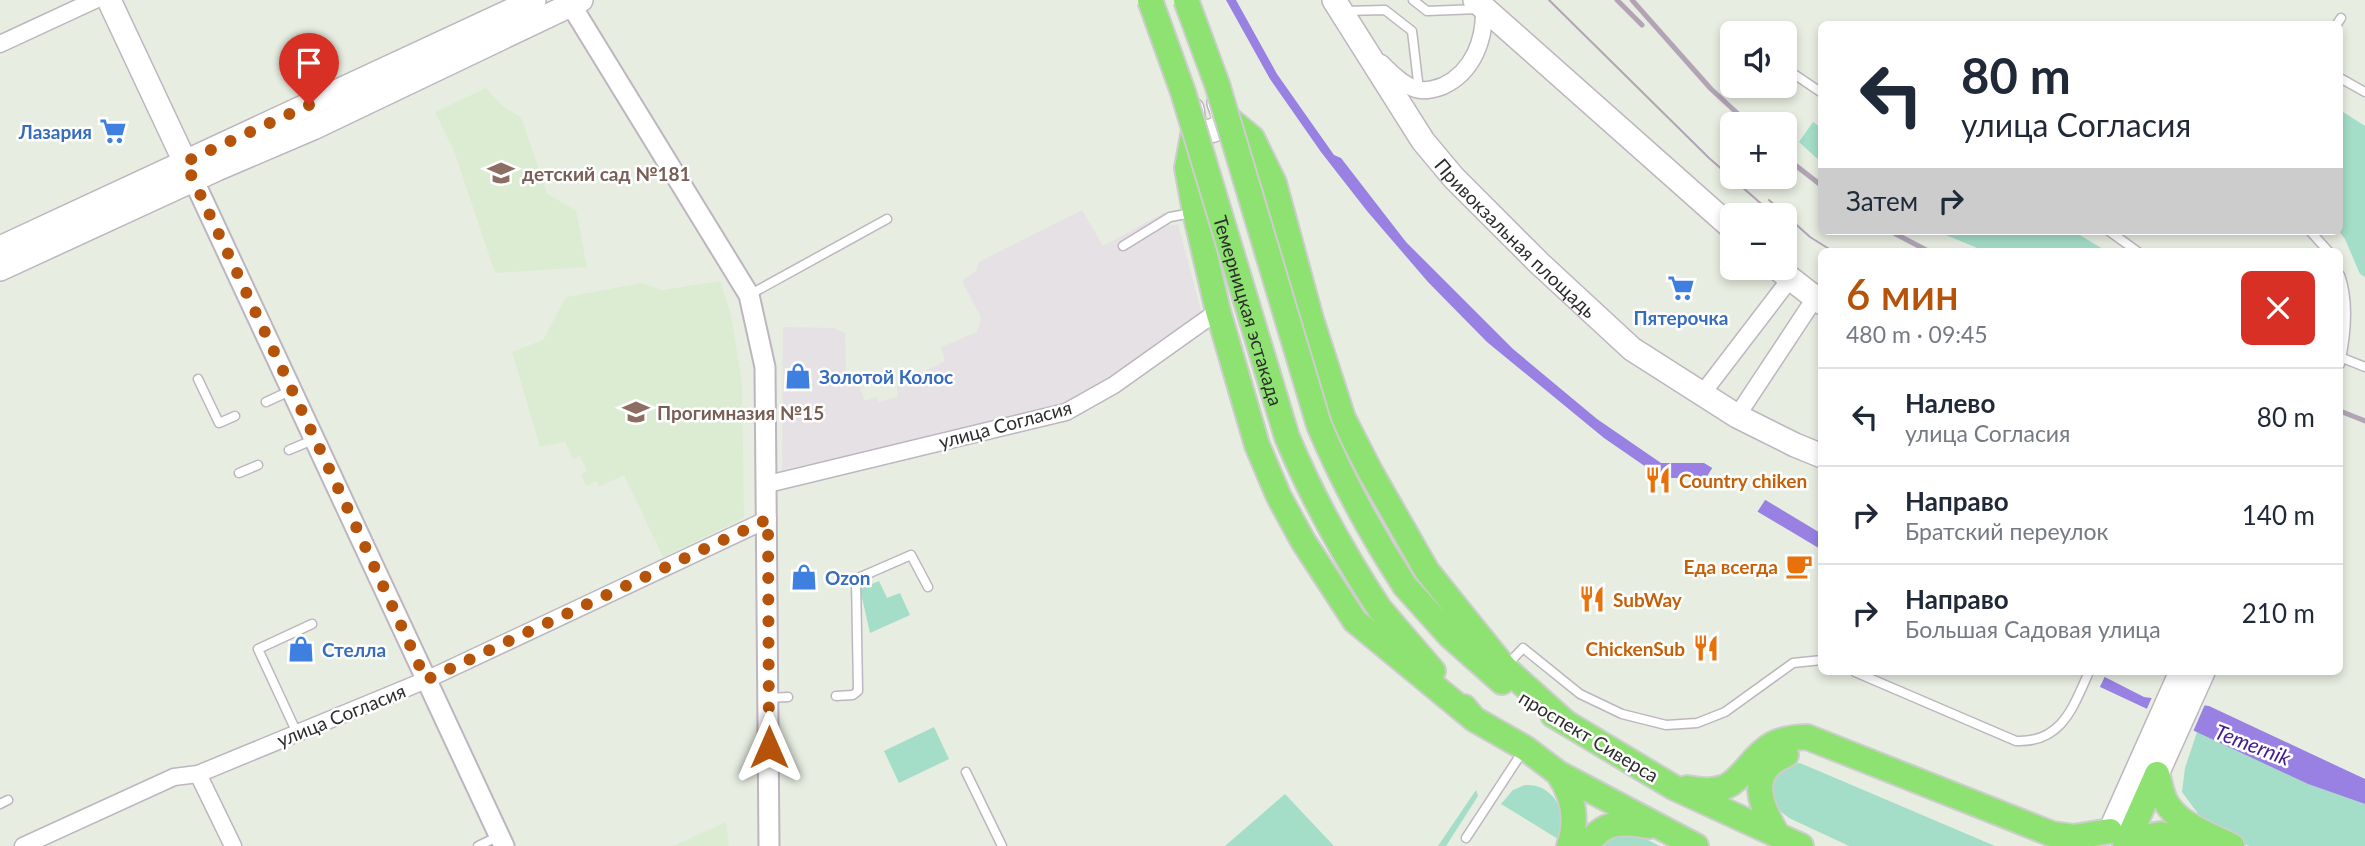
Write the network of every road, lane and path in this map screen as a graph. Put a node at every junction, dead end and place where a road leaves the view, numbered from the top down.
1 (95, 0) edge
2 (109, 0) edge
3 (534, 0) edge
4 (1152, 0) edge
5 (1184, 0) edge
6 (1413, 0) edge
7 (576, 2) edge
8 (1480, 4) edge
9 (1338, 6) edge
10 (0, 44) edge
11 (1365, 47) junction
12 (1797, 76) edge
13 (2343, 80) edge
14 (1419, 90) junction
15 (1818, 90) edge
16 (2365, 92) edge
17 (1224, 115) junction
18 (1195, 125) junction
19 (189, 171) junction
20 (1195, 212) junction
21 (1720, 217) edge
22 (887, 219) dead end
23 (2115, 235) edge
24 (2314, 235) edge
25 (1123, 246) dead end
26 (0, 248) edge
27 (2132, 248) edge
28 (2325, 248) edge
29 (0, 269) edge
30 (1779, 280) edge
31 (1793, 280) edge
32 (2343, 285) edge
33 (749, 295) junction
34 (1818, 299) edge
35 (1818, 301) edge
36 (1218, 311) junction
37 (2343, 336) edge
38 (2343, 360) edge
39 (2365, 367) edge
40 (198, 379) dead end
41 (292, 390) junction
42 (1702, 394) junction
43 (266, 402) dead end
44 (235, 416) dead end
45 (1737, 416) junction
46 (315, 439) junction
47 (289, 450) dead end
48 (1818, 454) edge
49 (258, 465) dead end
50 (239, 473) dead end
51 (768, 484) junction
52 (768, 519) junction
53 (1405, 586) joint
54 (928, 587) dead end
55 (312, 624) dead end
56 (1818, 660) edge
57 (1505, 668) junction
58 (1862, 675) edge
59 (2088, 675) edge
60 (2191, 678) edge
61 (426, 680) junction
62 (836, 696) dead end
63 (788, 697) dead end
64 (768, 698) junction
65 (1474, 719) junction
66 (1565, 722) junction
67 (297, 733) junction
68 (1525, 748) junction
69 (2156, 761) junction
70 (966, 772) dead end
71 (1559, 773) junction
72 (198, 774) junction
73 (1673, 787) junction
74 (1661, 828) junction
75 (1778, 836) junction
76 (1466, 838) dead end
77 (501, 841) edge
78 (2117, 841) edge
79 (23, 846) edge
80 (233, 846) edge
81 (478, 846) edge
82 (769, 846) edge
83 (1002, 846) edge
84 (1569, 846) edge
85 (1585, 846) edge
86 (1696, 846) edge
87 (1801, 846) edge
88 (2045, 846) edge
89 (2198, 846) edge
90 (2232, 846) edge

1 - 10 street
2 - 19 main road
3 - 19 main road
4 - 18 main road
4 - 65 main road, Темерницкая эстакада, bridge
5 - 17 main road
5 - 53 main road, Темерницкая эстакада, bridge
6 - 8 lane
7 - 19 main road
7 - 33 street
8 - 14 street
8 - 21 main road
9 - 11 main road, Привокзальная площадь
9 - 14 lane
11 - 14 street, Привокзальная площадь
11 - 42 main road, Привокзальная площадь
12 - 15 lane
13 - 16 lane
17 - 18 main road
17 - 57 main road
18 - 20 main road
19 - 26 main road
19 - 29 main road
19 - 41 street
20 - 25 lane
20 - 36 main road
22 - 33 lane
23 - 27 lane
24 - 28 lane
30 - 42 street
31 - 34 main road
32 - 37 lane
33 - 51 street
35 - 45 street
36 - 51 street, улица Согласия
36 - 65 main road
38 - 39 lane
40 - 44 lane
41 - 43 lane
41 - 46 street
42 - 45 main road, Привокзальная площадь
45 - 48 main road, Привокзальная площадь
46 - 47 lane
46 - 61 street
49 - 50 lane
51 - 52 street
52 - 61 street, улица Согласия
52 - 64 street
53 - 66 main road, проспект Сиверса
54 - 62 lane
55 - 67 lane
56 - 57 lane
57 - 66 main road
58 - 59 lane
60 - 69 main road
61 - 67 street, улица Согласия
61 - 77 street
63 - 64 lane
64 - 82 street
65 - 68 main road
66 - 73 main road, проспект Сиверса
67 - 72 street, улица Согласия
68 - 71 main road
68 - 76 lane
69 - 78 main road
69 - 90 main road
70 - 83 lane
71 - 74 main road
71 - 84 main road
72 - 79 street, улица Согласия
72 - 80 street
73 - 75 main road, проспект Сиверса
73 - 78 main road
74 - 85 main road
74 - 86 main road
75 - 87 main road, проспект Сиверса
75 - 88 main road
77 - 81 lane
78 - 89 main road

